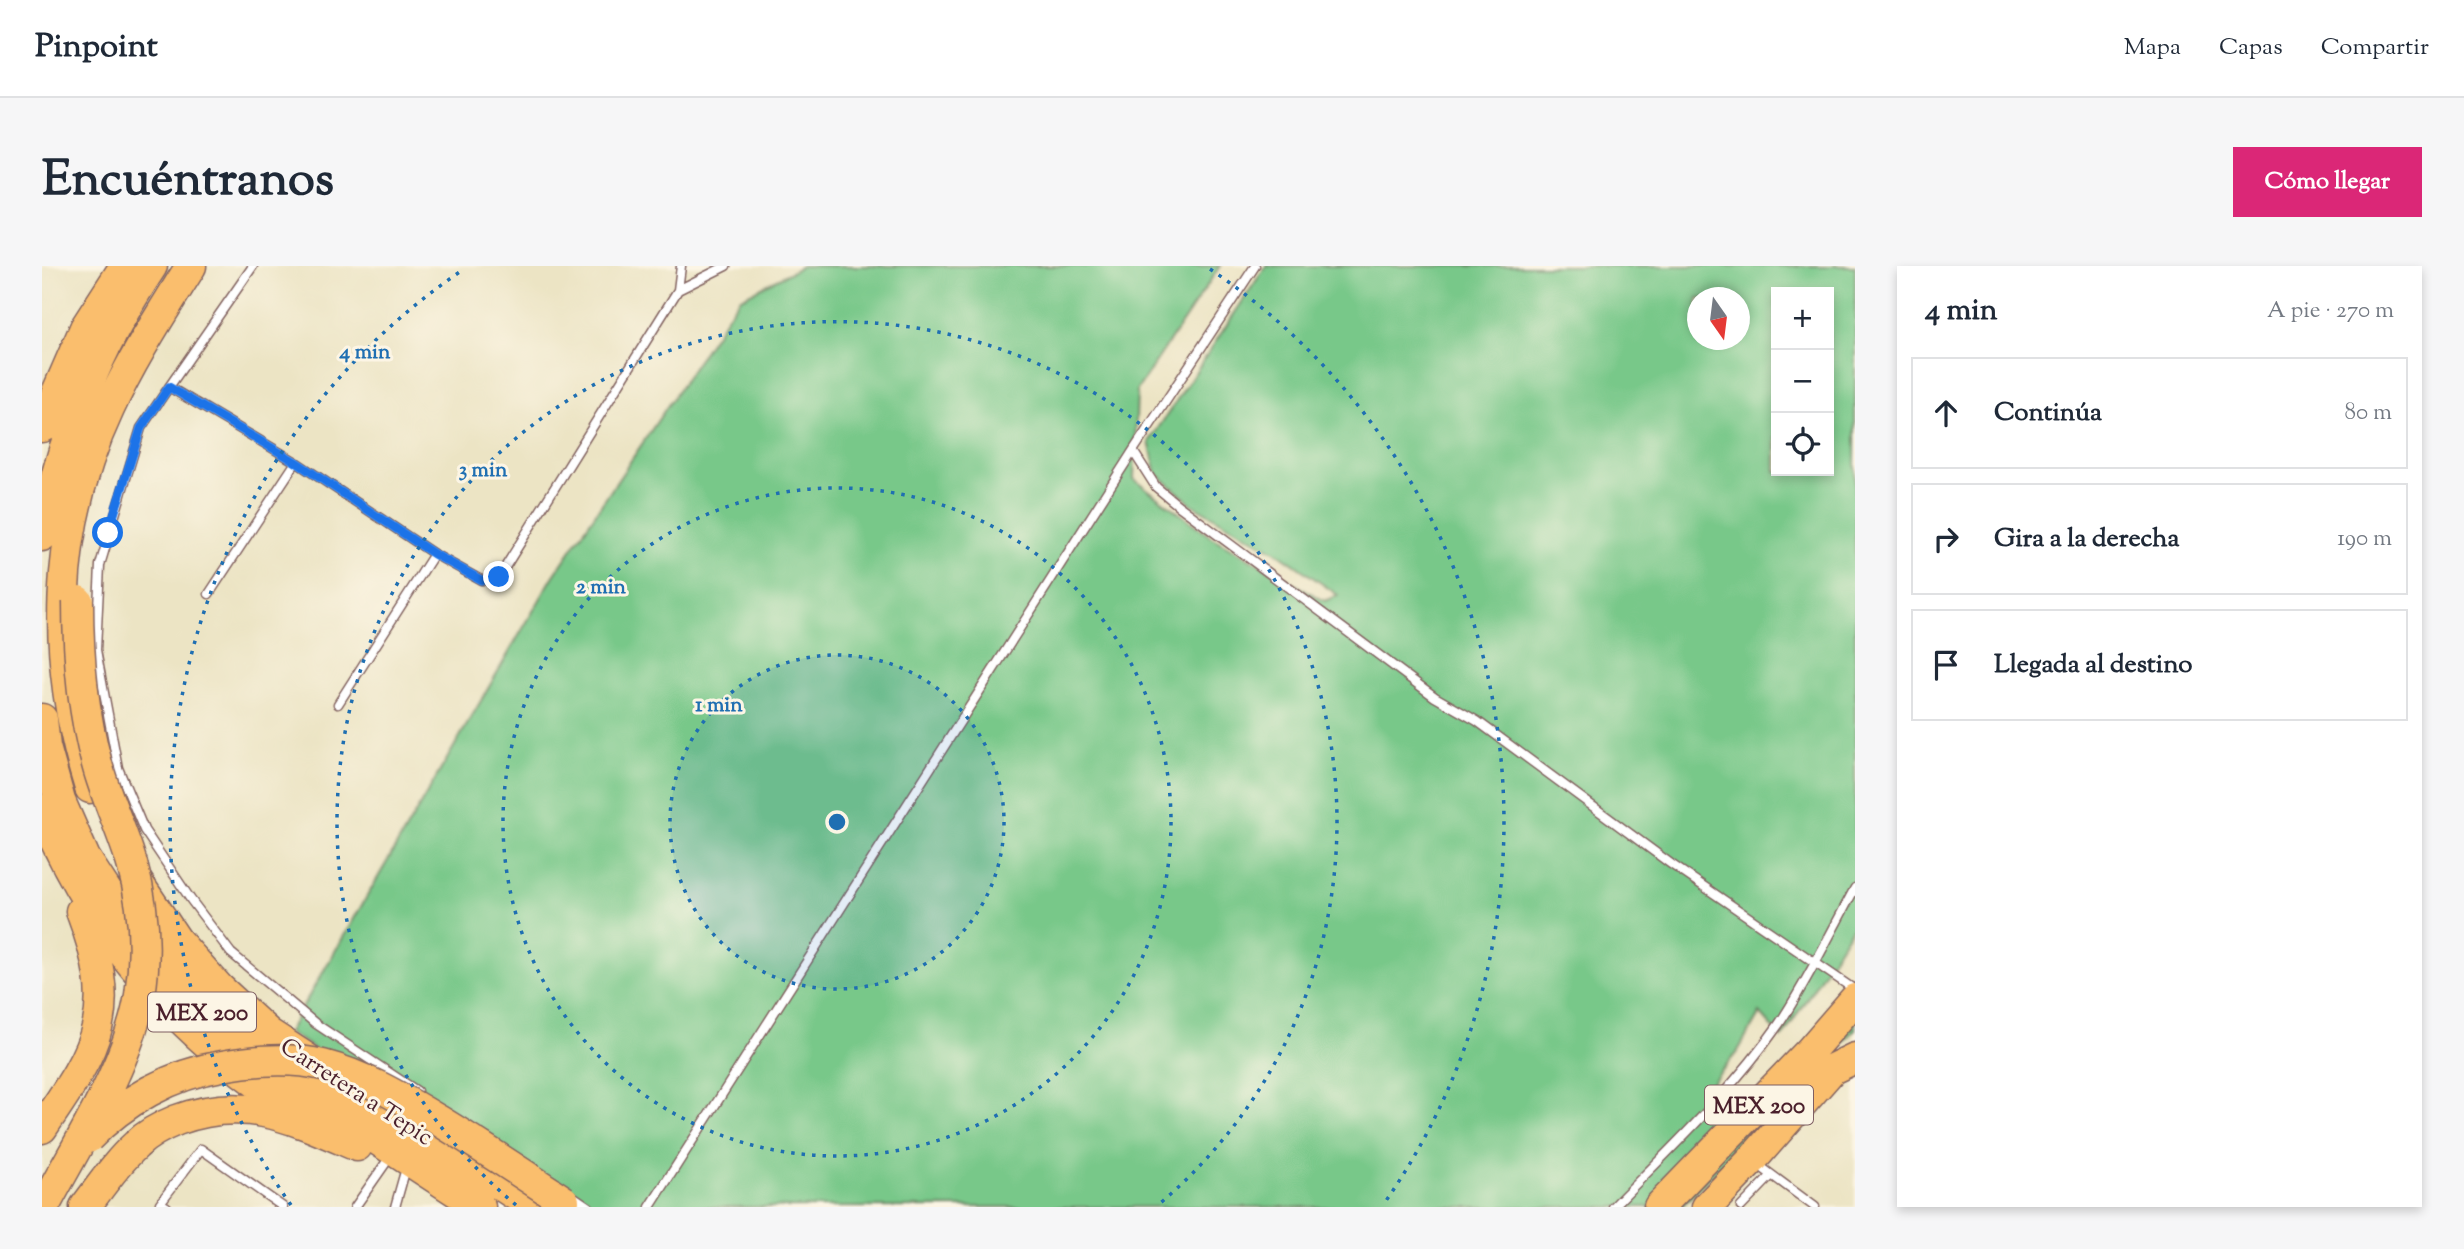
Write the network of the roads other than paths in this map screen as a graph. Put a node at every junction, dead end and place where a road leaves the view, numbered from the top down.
1 (191, 266) edge
2 (253, 266) edge
3 (681, 266) edge
4 (726, 266) edge
5 (1255, 266) edge
6 (142, 269) edge
7 (678, 290) junction
8 (150, 331) junction
9 (169, 387) junction
10 (42, 427) edge
11 (1133, 451) junction
12 (296, 462) junction
13 (42, 536) edge
14 (434, 554) junction
15 (209, 594) dead end
16 (338, 704) dead end
17 (42, 719) edge
18 (42, 810) edge
19 (59, 852) junction
20 (1855, 888) edge
21 (1814, 962) junction
22 (1855, 990) edge
23 (1855, 999) edge
24 (1855, 1043) edge
25 (1843, 1063) edge
26 (424, 1096) dead end
27 (42, 1128) edge
28 (357, 1146) junction
29 (523, 1163) dead end
30 (1761, 1168) junction
31 (395, 1169) junction
32 (42, 1186) edge
33 (575, 1205) edge
34 (44, 1207) edge
35 (85, 1207) edge
36 (167, 1207) edge
37 (283, 1207) edge
38 (355, 1207) edge
39 (395, 1207) edge
40 (458, 1207) edge
41 (480, 1207) edge
42 (534, 1207) edge
43 (650, 1207) edge
44 (1613, 1207) edge
45 (1659, 1207) edge
46 (1707, 1207) edge
47 (1741, 1207) edge
48 (1815, 1207) edge

1 - 8 highway, Carretera a Tepic / MEX 200
2 - 9 lane
3 - 7 lane
4 - 7 lane
5 - 11 lane
6 - 10 highway
6 - 13 highway
7 - 14 lane
8 - 34 highway, bridge
8 - 42 highway, Carretera a Tepic / MEX 200
9 - 12 lane
9 - 26 lane
11 - 21 lane
11 - 43 lane
12 - 14 lane
12 - 15 lane
14 - 16 lane
17 - 41 highway, Carretera a Tepic / MEX 200
18 - 19 highway
19 - 27 highway
19 - 28 highway
20 - 21 lane
21 - 22 lane
21 - 44 lane
23 - 45 highway, MEX 200
24 - 25 highway
25 - 30 highway, MEX 200
28 - 31 highway
28 - 35 highway
29 - 33 lane
30 - 46 highway, MEX 200
30 - 47 lane
30 - 48 lane
31 - 38 lane
31 - 39 lane
31 - 40 highway
32 - 33 highway, bridge
36 - 37 lane

